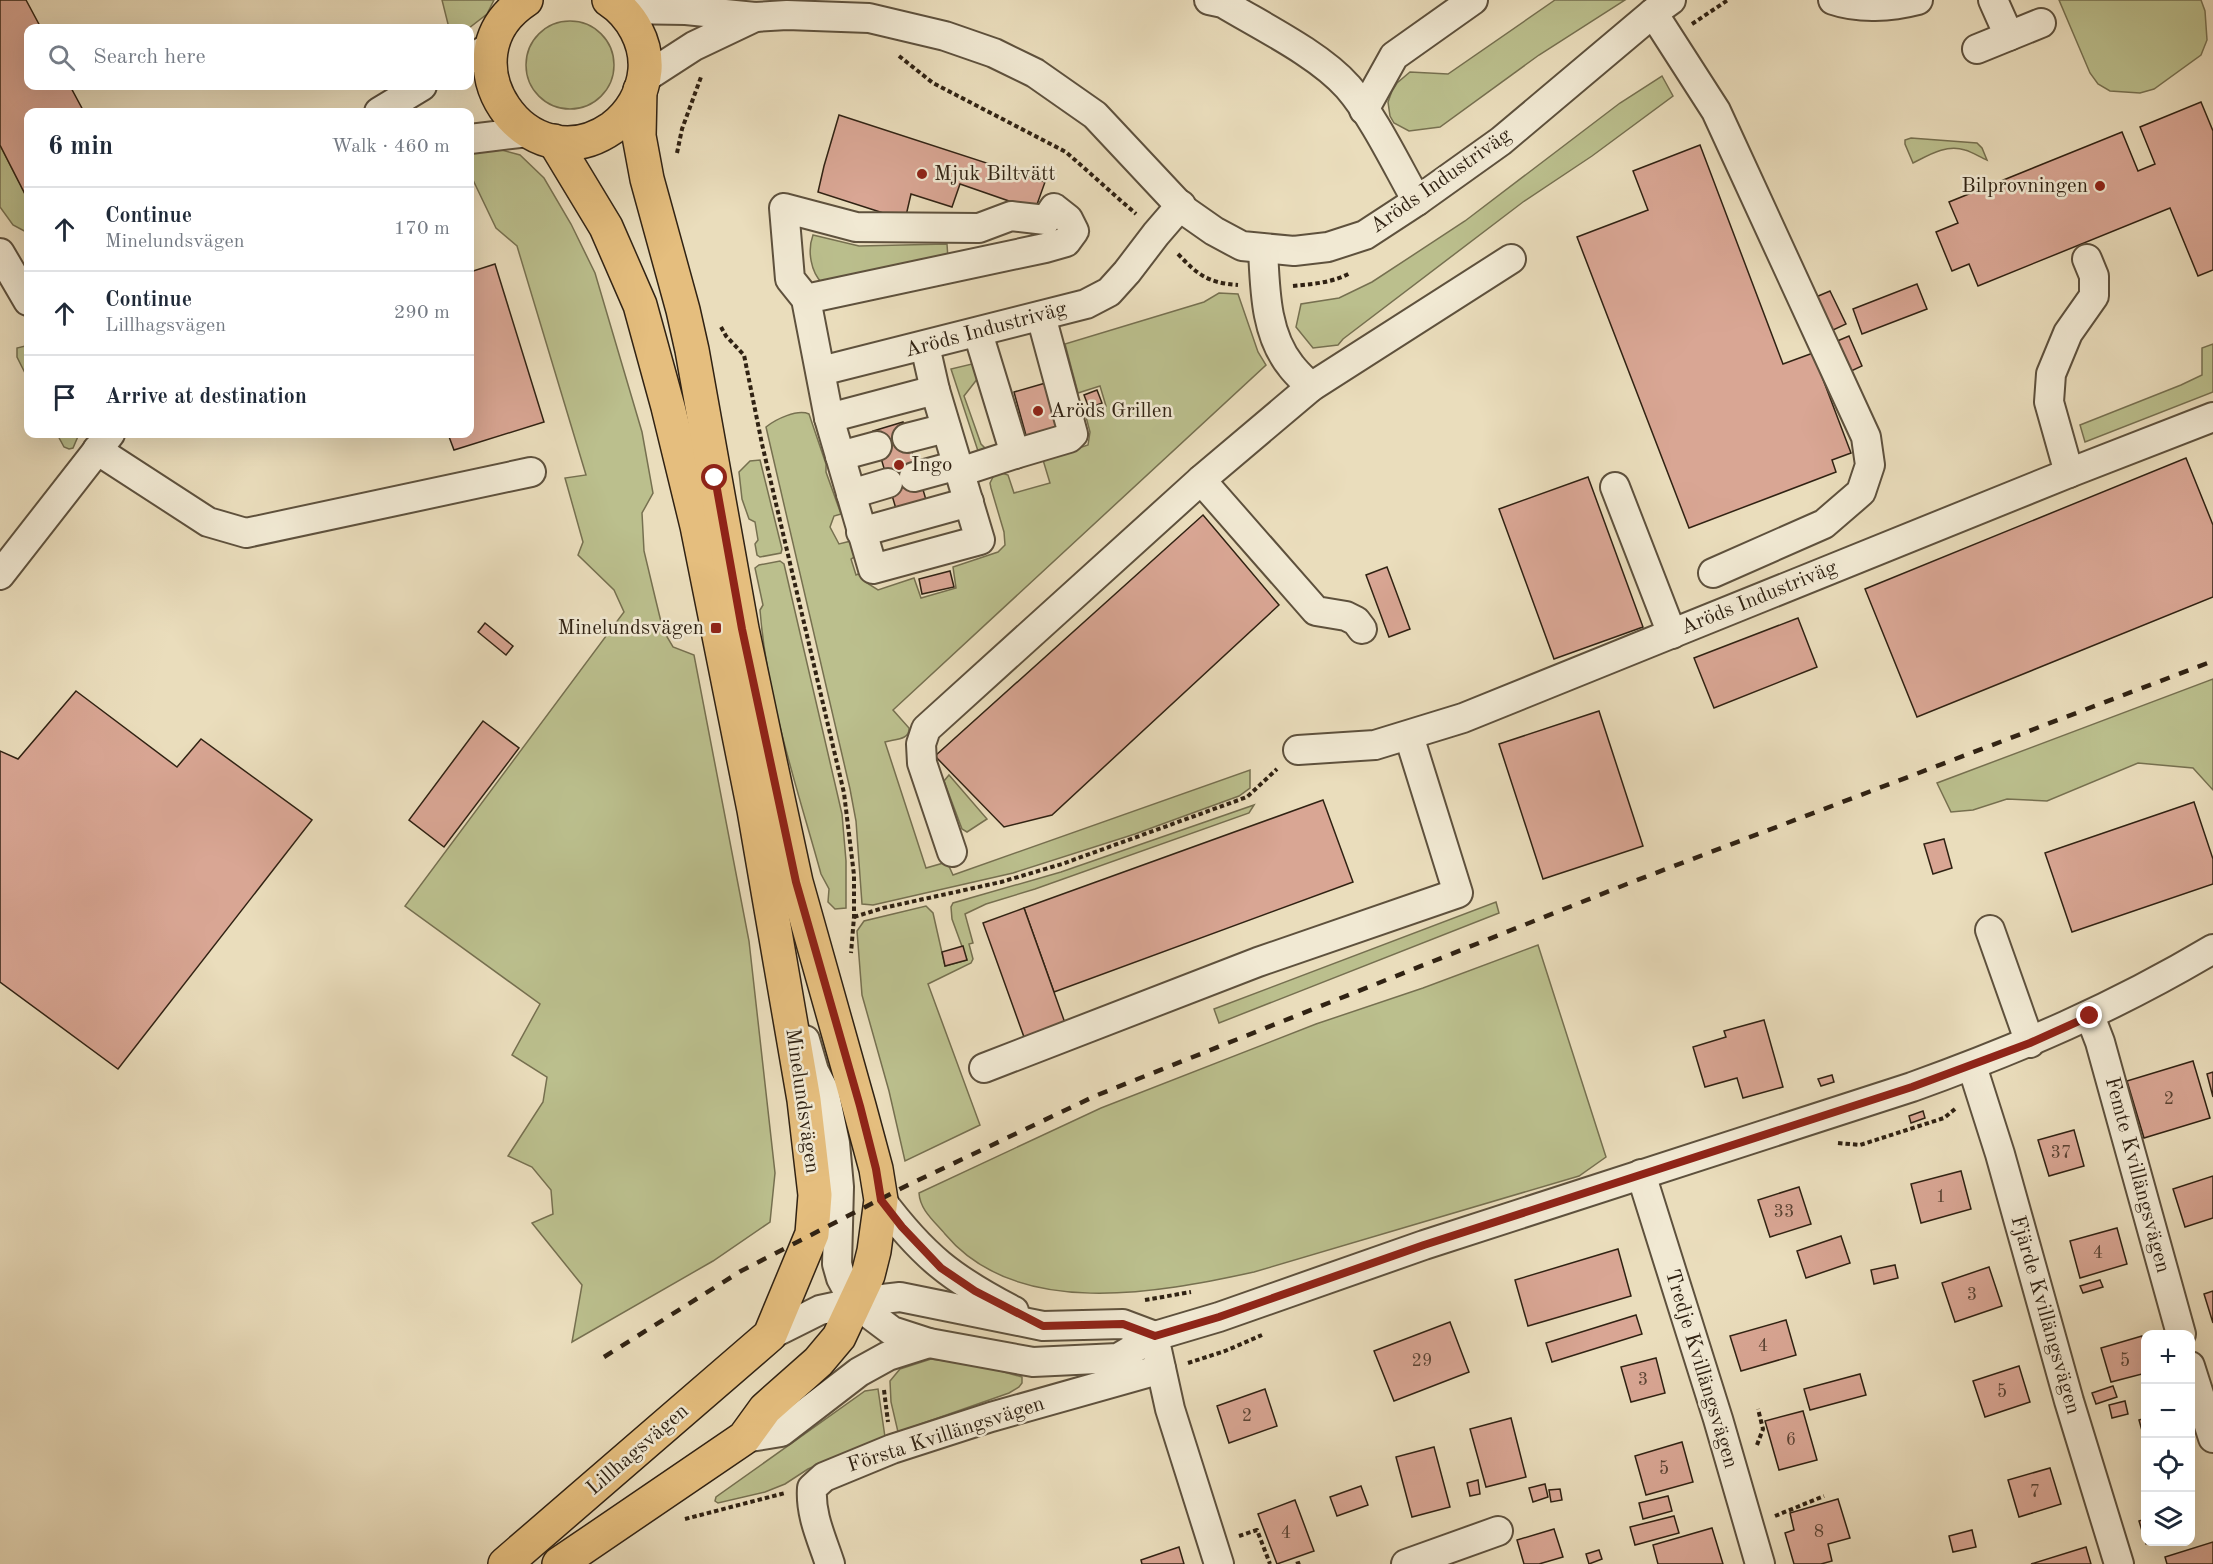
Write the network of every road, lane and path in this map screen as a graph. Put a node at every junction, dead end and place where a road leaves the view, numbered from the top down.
1 (1209, 0) edge
2 (1473, 0) edge
3 (1728, 0) edge
4 (1833, 0) edge
5 (1918, 0) edge
6 (1994, 0) edge
7 (517, 4) edge
8 (615, 5) edge
9 (1662, 6) edge
10 (755, 17) junction
11 (2040, 23) dead end
12 (2009, 36) junction
13 (1671, 39) junction
14 (1977, 49) dead end
15 (891, 51) dead end
16 (481, 53) edge
17 (701, 58) junction
18 (701, 76) junction
19 (642, 85) junction
20 (415, 90) edge
21 (386, 108) edge
22 (1365, 110) junction
23 (541, 136) junction
24 (474, 139) edge
25 (677, 160) dead end
26 (1417, 201) junction
27 (1181, 206) junction
28 (979, 228) junction
29 (1156, 234) junction
30 (1263, 249) junction
31 (0, 253) edge
32 (1511, 259) dead end
33 (2087, 259) dead end
34 (988, 260) junction
35 (1351, 272) dead end
36 (1265, 286) junction
37 (24, 294) edge
38 (806, 299) junction
39 (1041, 316) junction
40 (716, 317) dead end
41 (978, 333) junction
42 (925, 346) junction
43 (821, 371) junction
44 (1311, 387) junction
45 (935, 390) junction
46 (2213, 417) edge
47 (829, 418) junction
48 (946, 428) junction
49 (907, 438) dead end
50 (103, 442) edge
51 (877, 446) dead end
52 (1015, 454) junction
53 (840, 456) junction
54 (959, 468) junction
55 (531, 472) dead end
56 (2069, 473) junction
57 (1201, 480) junction
58 (1615, 487) dead end
59 (851, 494) junction
60 (969, 502) junction
61 (861, 532) junction
62 (1713, 573) dead end
63 (0, 575) edge
64 (1362, 629) dead end
65 (1672, 634) junction
66 (1409, 736) junction
67 (1298, 750) joint
68 (952, 852) dead end
69 (854, 917) junction
70 (1990, 930) dead end
71 (774, 931) junction
72 (2213, 949) edge
73 (851, 961) dead end
74 (2090, 1016) junction
75 (2030, 1043) junction
76 (1972, 1066) junction
77 (984, 1068) dead end
78 (1641, 1174) junction
79 (881, 1200) junction
80 (812, 1234) joint
81 (1193, 1292) dead end
82 (1140, 1300) dead end
83 (857, 1302) junction
84 (1219, 1317) junction
85 (1043, 1326) junction
86 (2180, 1330) edge
87 (770, 1335) junction
88 (1155, 1336) junction
89 (929, 1342) junction
90 (1225, 1351) dead end
91 (1161, 1369) junction
92 (2195, 1382) edge
93 (744, 1438) junction
94 (2213, 1438) edge
95 (812, 1488) junction
96 (1824, 1496) dead end
97 (681, 1521) dead end
98 (1749, 1524) junction
99 (1498, 1532) dead end
100 (1216, 1554) edge
101 (1302, 1562) dead end
102 (505, 1564) edge
103 (559, 1564) edge
104 (830, 1564) edge
105 (1270, 1564) edge
106 (1296, 1564) edge
107 (1406, 1564) edge
108 (1760, 1564) edge
109 (2119, 1564) edge

1 - 22 street
2 - 22 street
3 - 13 path
4 - 5 street
6 - 12 street
7 - 16 main road, Minelundsvägen
8 - 10 street, Aröds Industriväg
8 - 19 main road, Minelundsvägen
9 - 13 street
9 - 26 street, Aröds Industriväg
10 - 17 street, Aröds Industriväg
10 - 27 street, Aröds Industriväg
11 - 12 street
12 - 14 street
13 - 62 street
15 - 29 path
16 - 23 main road, Minelundsvägen
17 - 18 path
17 - 18 path
17 - 19 street, Aröds Industriväg
18 - 25 path
19 - 23 main road
19 - 79 main road, Minelundsvägen
20 - 21 street
22 - 26 street
23 - 24 street
23 - 71 main road, Minelundsvägen
26 - 30 street, Aröds Industriväg
27 - 29 street, Aröds Industriväg
27 - 30 street, Aröds Industriväg
28 - 34 street
28 - 34 street
28 - 38 street
29 - 36 path
29 - 39 street, Aröds Industriväg
30 - 36 street
31 - 37 street
32 - 44 street
33 - 56 street
34 - 38 street
35 - 36 path
36 - 44 street
38 - 43 street
39 - 41 street, Aröds Industriväg
39 - 52 street
40 - 69 path
41 - 42 street, Aröds Industriväg
41 - 52 street
42 - 43 street, Aröds Industriväg
42 - 45 street
43 - 47 street
44 - 57 street
45 - 47 street
45 - 48 street
46 - 56 street, Aröds Industriväg
47 - 53 street
48 - 49 street
48 - 54 street
50 - 55 street
50 - 63 street
51 - 53 street
52 - 54 street
53 - 59 street
54 - 59 street
54 - 60 street
56 - 65 street, Aröds Industriväg
57 - 64 street
57 - 68 street
58 - 65 street
59 - 61 street
60 - 61 street
60 - 61 street
65 - 66 street, Aröds Industriväg
66 - 67 street, Aröds Industriväg
66 - 77 street
67 - 69 path
69 - 73 path
70 - 75 street
71 - 80 main road, Minelundsvägen
71 - 83 street, Lillhagsvägen
72 - 74 street, Lillhagsvägen
74 - 75 street, Lillhagsvägen
74 - 86 street, Femte Kvillängsvägen
75 - 76 street, Lillhagsvägen
76 - 78 street, Lillhagsvägen
76 - 109 street, Fjärde Kvillängsvägen
78 - 84 street, Lillhagsvägen
78 - 98 street, Tredje Kvillängsvägen
79 - 83 main road, Lillhagsvägen
79 - 85 street, Lillhagsvägen
80 - 87 main road, Lillhagsvägen
81 - 82 path
83 - 85 street, Lillhagsvägen
83 - 87 street, Lillhagsvägen
83 - 89 street, Lillhagsvägen
83 - 93 main road, Lillhagsvägen
84 - 88 street, Lillhagsvägen
84 - 90 path
85 - 88 street, Lillhagsvägen
87 - 102 main road, Lillhagsvägen
88 - 89 street, Lillhagsvägen
88 - 91 street
89 - 93 street, Lillhagsvägen
91 - 95 street, Första Kvillängsvägen
91 - 100 street
92 - 94 street
93 - 103 main road, Lillhagsvägen
95 - 97 path
95 - 104 street
96 - 98 path
98 - 108 street, Tredje Kvillängsvägen
99 - 107 street
100 - 105 path
101 - 106 path

